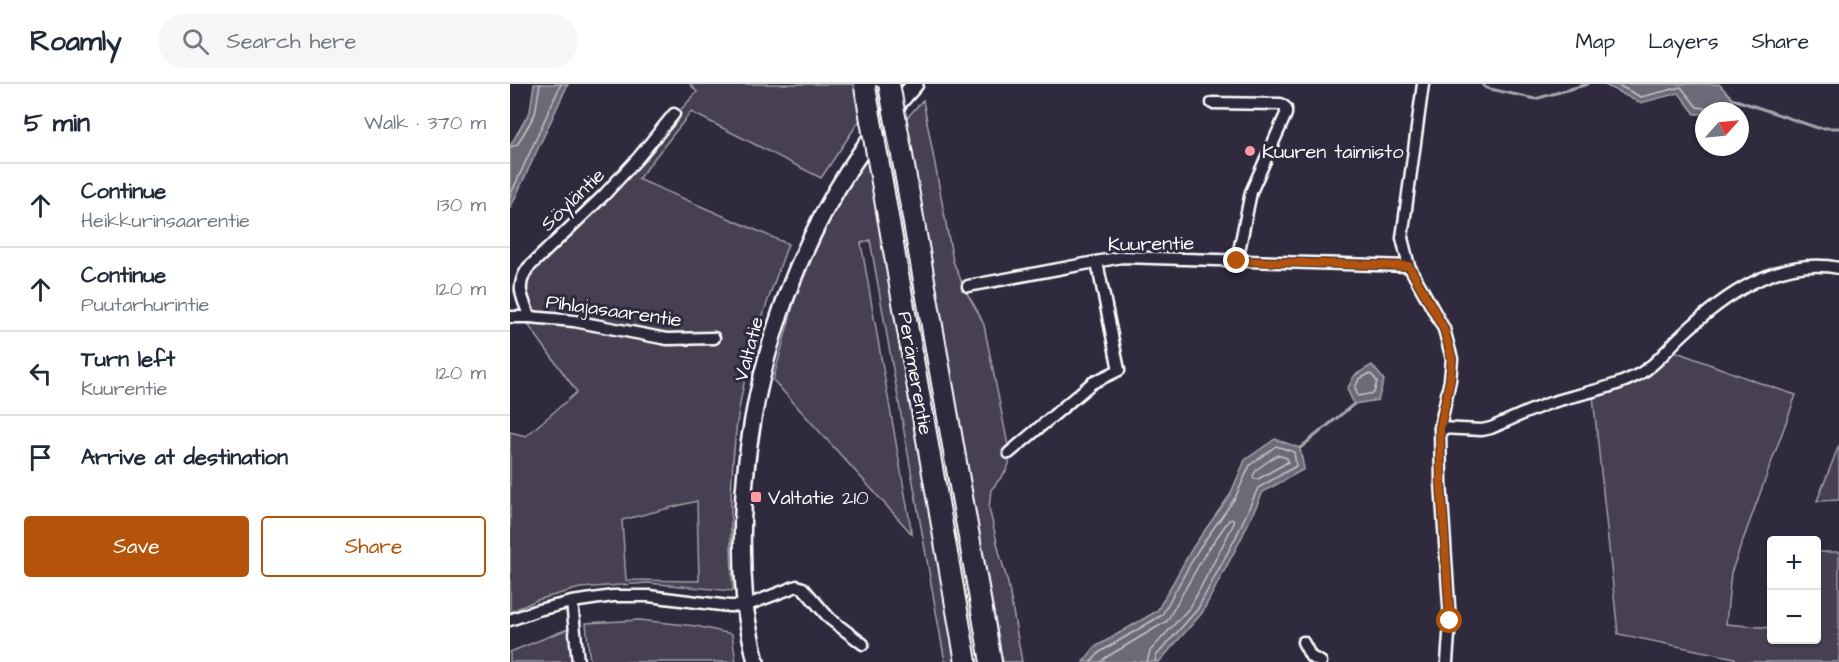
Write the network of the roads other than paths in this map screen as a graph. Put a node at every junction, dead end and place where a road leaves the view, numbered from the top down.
1 (889, 84) edge
2 (915, 84) edge
3 (1423, 84) edge
4 (865, 86) edge
5 (1212, 103) dead end
6 (674, 114) dead end
7 (1237, 261) junction
8 (1097, 262) junction
9 (1409, 266) junction
10 (1839, 268) edge
11 (968, 286) dead end
12 (510, 317) edge
13 (530, 317) junction
14 (714, 338) dead end
15 (1440, 428) junction
16 (1009, 453) dead end
17 (572, 602) junction
18 (745, 606) junction
19 (510, 620) edge
20 (1303, 642) dead end
21 (863, 644) dead end
22 (578, 662) edge
23 (756, 662) edge
24 (966, 662) edge
25 (991, 662) edge
26 (1321, 662) edge
27 (1447, 662) edge

1 - 25 highway, Perämerentie, bridge
2 - 18 main road, Valtatie
3 - 9 street
4 - 24 highway, Perämerentie, bridge
5 - 7 street
6 - 13 street, Söyläntie
7 - 8 street, Kuurentie
7 - 9 street, Kuurentie
8 - 11 street, Kuurentie
8 - 16 street
9 - 15 street
10 - 15 street
12 - 13 street, Pihlajasaarentie
13 - 14 street, Pihlajasaarentie
15 - 27 street
17 - 18 street
17 - 19 street
17 - 22 street
18 - 21 street
18 - 23 main road, Valtatie
20 - 26 street

